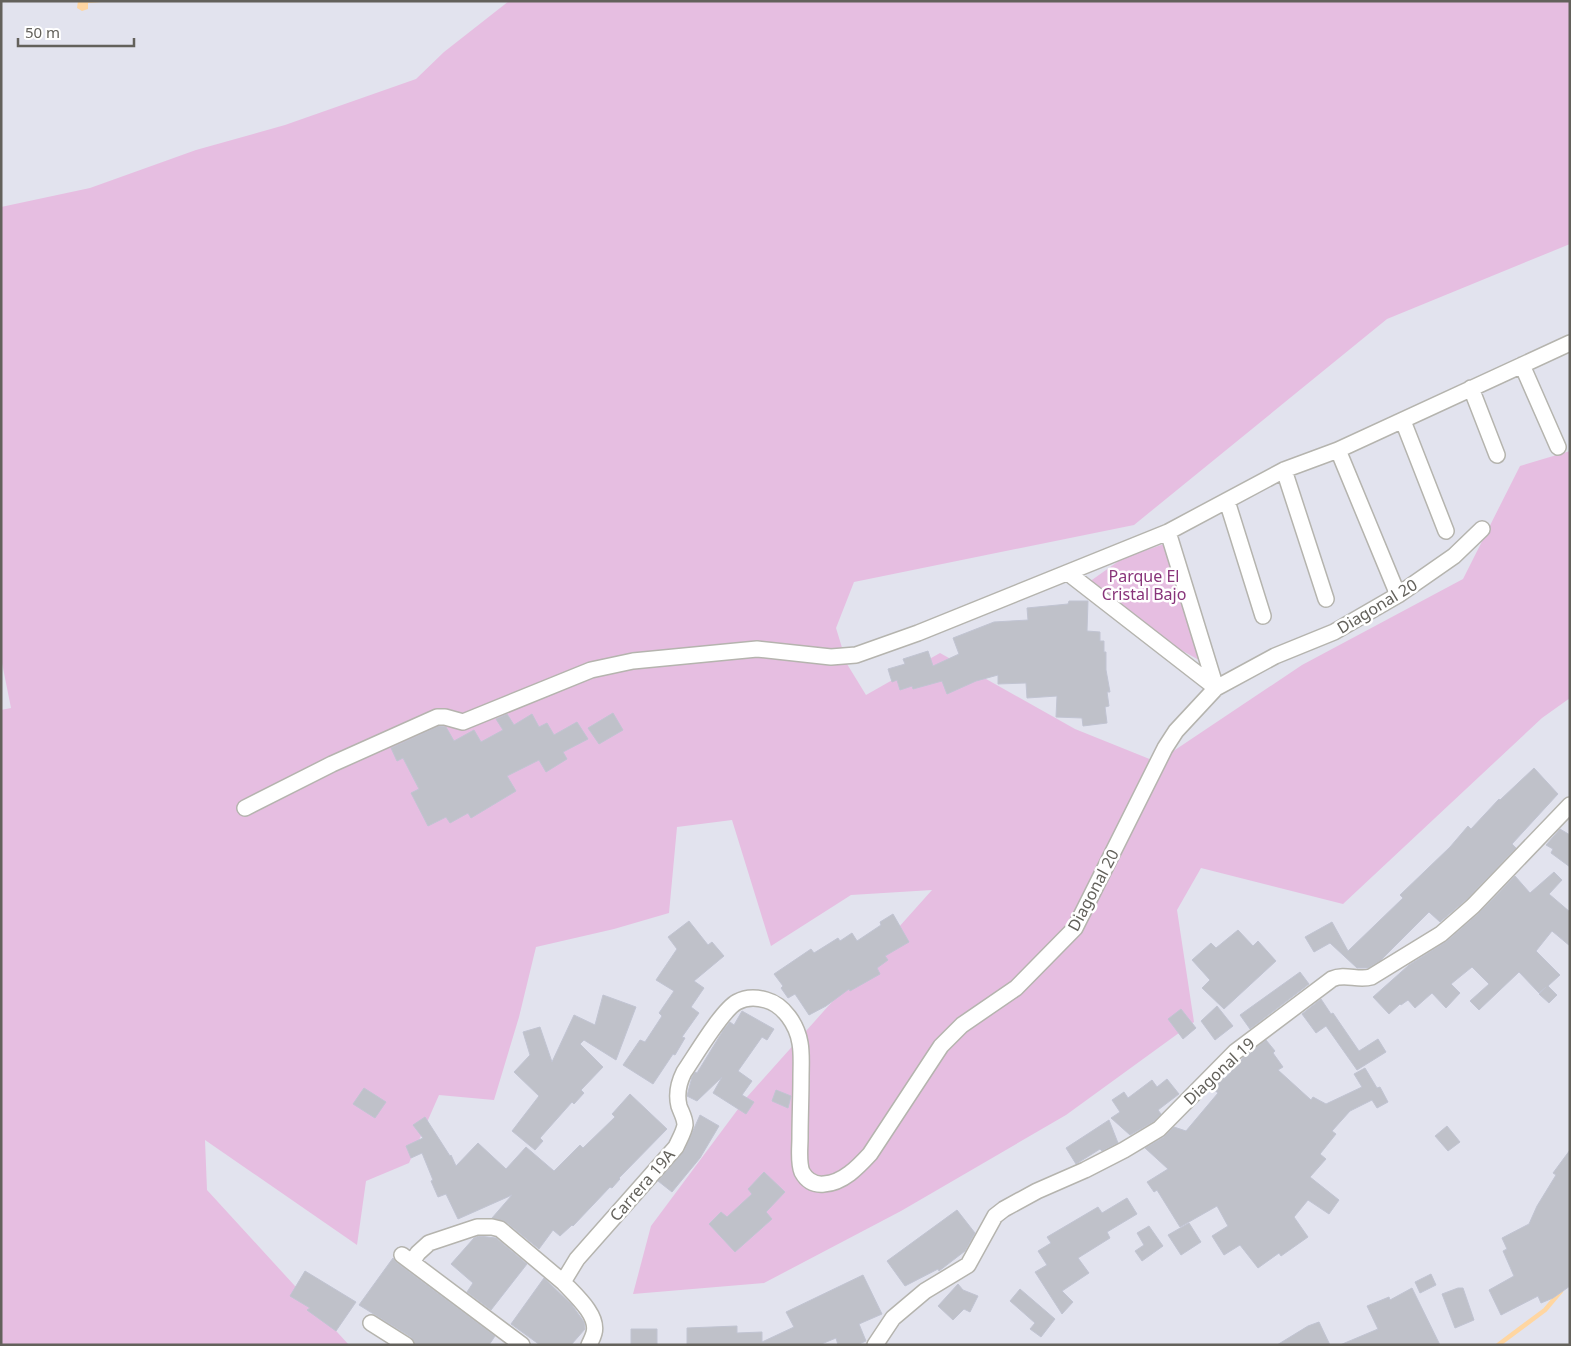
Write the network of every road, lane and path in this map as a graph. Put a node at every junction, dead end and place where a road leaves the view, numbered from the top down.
1 (1570, 343) edge
2 (1522, 365) junction
3 (1471, 388) junction
4 (1403, 421) junction
5 (1558, 447) dead end
6 (1338, 450) junction
7 (1497, 455) dead end
8 (1284, 470) junction
9 (1227, 500) junction
10 (1482, 530) dead end
11 (1446, 531) dead end
12 (1168, 532) junction
13 (1068, 572) junction
14 (1398, 595) junction
15 (1326, 599) dead end
16 (1263, 616) dead end
17 (1216, 688) junction
18 (1570, 805) edge
19 (245, 808) dead end
20 (747, 998) joint
21 (563, 1282) junction
22 (371, 1323) dead end
23 (406, 1345) edge
24 (522, 1345) edge
25 (589, 1345) edge
26 (875, 1345) edge

1 - 2 street
2 - 3 street
2 - 5 street
3 - 4 street
3 - 7 street
4 - 6 street
4 - 11 street
6 - 8 street
6 - 14 street
8 - 9 street
8 - 15 street
9 - 12 street
9 - 16 street
10 - 14 street, Diagonal 20
12 - 13 street
12 - 17 street
13 - 17 street
13 - 19 street
14 - 17 street, Diagonal 20
17 - 20 street, Diagonal 20
18 - 26 street, Diagonal 19
20 - 21 street, Carrera 19A
21 - 24 street
21 - 25 street
22 - 23 street

